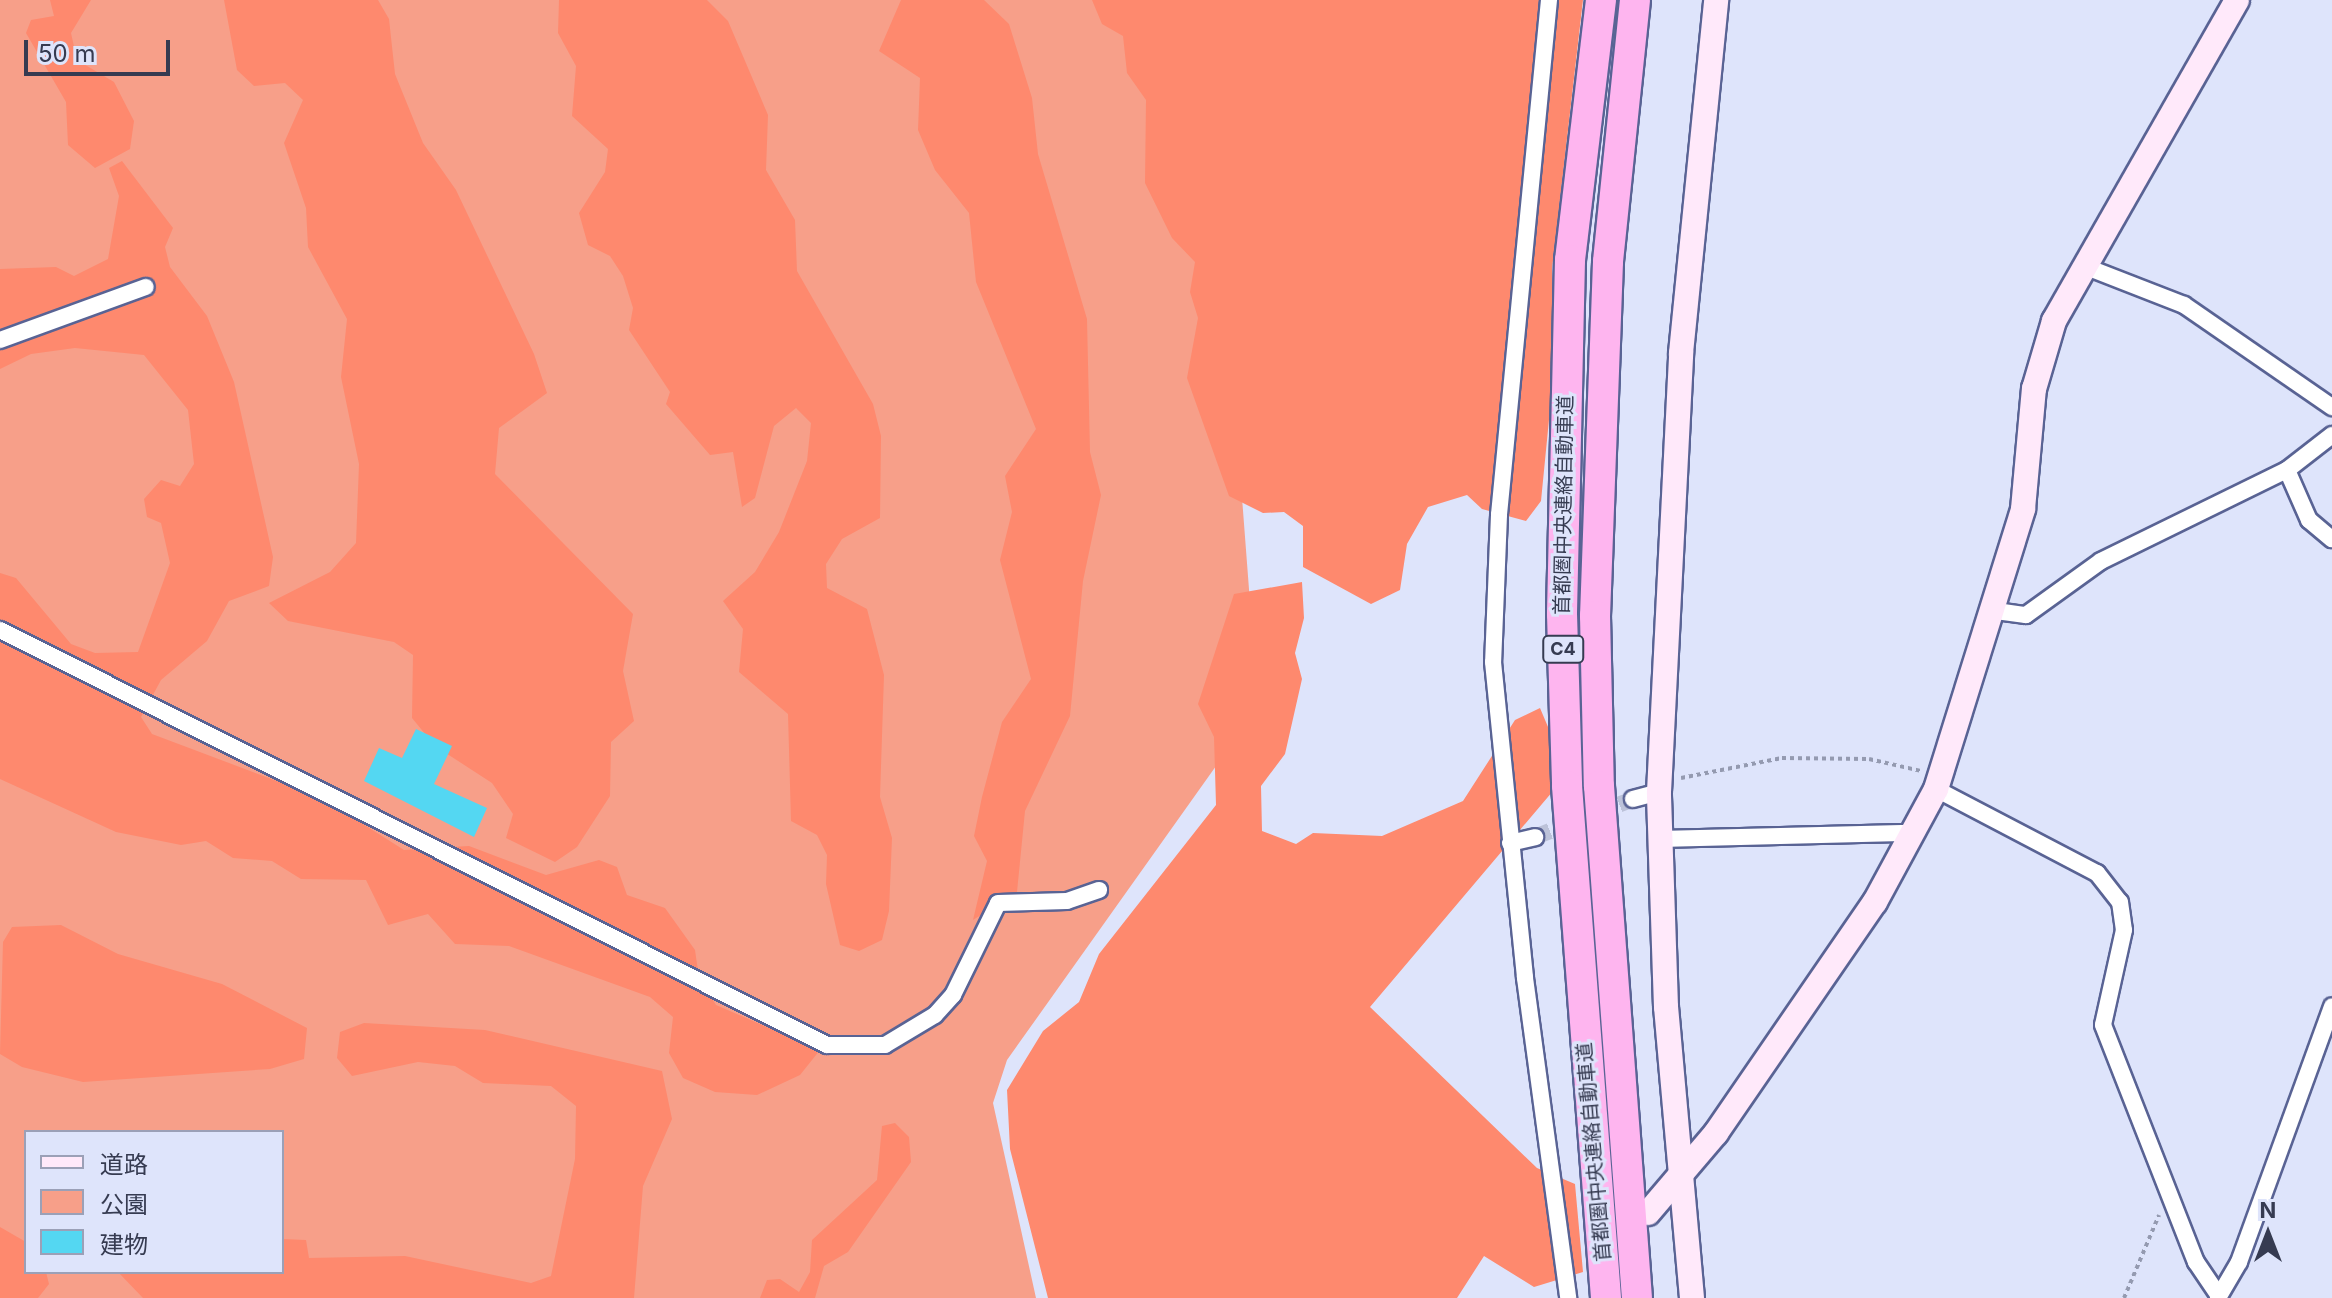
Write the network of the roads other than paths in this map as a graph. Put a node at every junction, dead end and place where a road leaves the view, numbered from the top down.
1 (1549, 0) edge
2 (1601, 0) edge
3 (1635, 0) edge
4 (1716, 0) edge
5 (2237, 0) edge
6 (2084, 266) junction
7 (146, 287) dead end
8 (0, 340) edge
9 (2332, 407) edge
10 (2332, 435) edge
11 (2287, 470) junction
12 (2332, 539) edge
13 (1996, 611) junction
14 (0, 630) edge
15 (1938, 782) junction
16 (1660, 788) junction
17 (1633, 799) tunnel mouth
18 (1912, 833) junction
19 (1535, 837) tunnel mouth
20 (1659, 839) junction
21 (1510, 843) junction
22 (1099, 890) dead end
23 (2332, 1006) edge
24 (1682, 1173) junction
25 (1648, 1213) dead end
26 (2219, 1297) edge
27 (1568, 1298) edge
28 (1606, 1298) edge
29 (1637, 1298) edge
30 (1692, 1298) edge

1 - 21 street
2 - 28 highway, 首都圏中央連絡自動車道 / C4
3 - 29 highway, 首都圏中央連絡自動車道 / C4
4 - 16 street
5 - 6 street
6 - 9 street
6 - 13 street
7 - 8 street
10 - 11 street
11 - 12 street
11 - 13 street
13 - 15 street
14 - 22 street
15 - 18 street
15 - 26 street
16 - 17 street
16 - 20 street
18 - 20 street
18 - 24 street
19 - 21 street
20 - 24 street
21 - 27 street
23 - 26 street
24 - 25 street
24 - 30 street

